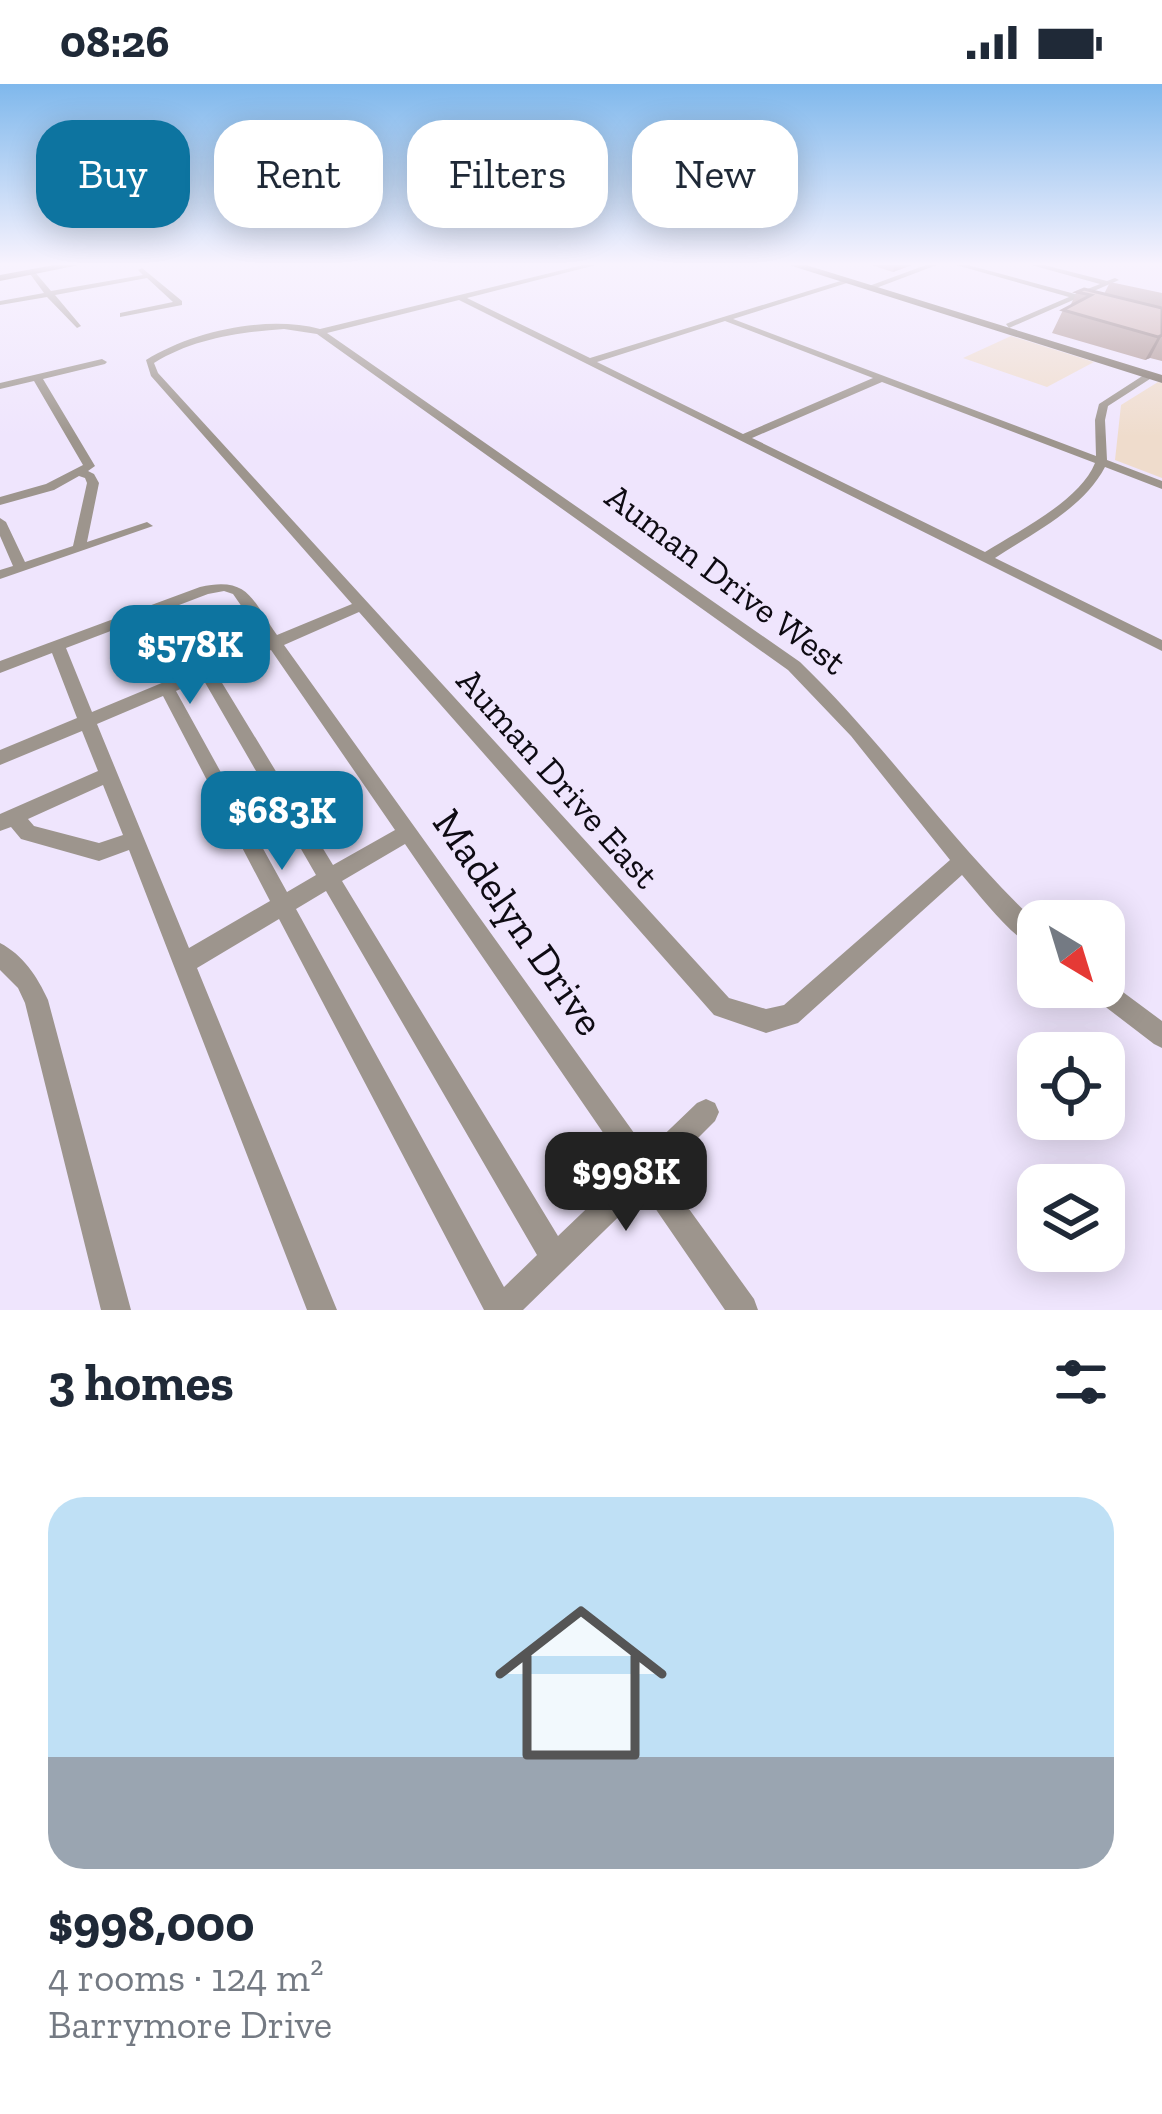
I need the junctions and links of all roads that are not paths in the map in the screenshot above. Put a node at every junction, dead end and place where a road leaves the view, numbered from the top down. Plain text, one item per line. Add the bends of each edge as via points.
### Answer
1 (74, 322) edge
2 (361, 322) edge
3 (510, 322) edge
4 (716, 322) edge
5 (734, 322) edge
6 (987, 322) edge
7 (996, 322) edge
8 (1018, 322) edge
9 (77, 326) dead end
10 (1009, 326) junction
11 (320, 332) junction
12 (102, 362) dead end
13 (591, 362) junction
14 (1156, 371) edge
15 (37, 377) junction
16 (882, 378) junction
17 (0, 386) edge
18 (743, 438) junction
19 (1101, 462) junction
20 (80, 472) junction
21 (1162, 485) edge
22 (0, 500) edge
23 (0, 522) edge
24 (147, 526) dead end
25 (79, 548) junction
26 (985, 558) junction
27 (21, 568) junction
28 (0, 574) edge
29 (361, 606) junction
30 (275, 642) junction
31 (57, 646) junction
32 (1162, 646) edge
33 (0, 668) edge
34 (207, 672) junction
35 (167, 689) junction
36 (87, 722) junction
37 (0, 758) edge
38 (108, 775) junction
39 (8, 820) edge
40 (408, 832) junction
41 (136, 839) junction
42 (961, 863) junction
43 (330, 878) junction
44 (285, 904) junction
45 (1017, 918) edge
46 (0, 954) edge
47 (184, 964) junction
48 (1125, 1008) edge
49 (1162, 1036) edge
50 (706, 1112) dead end
51 (645, 1170) junction
52 (555, 1258) junction
53 (116, 1310) edge
54 (322, 1310) edge
55 (501, 1310) edge
56 (743, 1310) edge

1 - 9 street
2 - 11 street
3 - 13 street
4 - 13 street
5 - 16 street
6 - 14 main road
7 - 10 main road
8 - 10 street
10 - 14 main road
11 - 29 street, Auman Drive East via 266,327 164,352 149,365
11 - 42 street, Auman Drive West via 794,666 851,722
12 - 15 street
13 - 18 street
14 - 19 street via 1104,404
15 - 17 street
15 - 20 street via 90,462
16 - 18 street
16 - 19 street
18 - 26 street
19 - 21 street
19 - 26 street via 1084,490
20 - 22 street
20 - 25 street via 92,483
23 - 27 street
24 - 25 street
25 - 27 street
26 - 32 street
27 - 28 street
29 - 30 street
29 - 42 street, Auman Drive East via 697,982 742,1015 790,1016
30 - 31 street, Madelyn Drive via 238,591 225,586
30 - 34 street
30 - 40 street, Madelyn Drive
31 - 33 street
31 - 36 street
34 - 35 street
34 - 43 street
35 - 36 street
35 - 44 street
36 - 37 street
36 - 38 street
38 - 39 street
38 - 41 street
39 - 41 street via 99,852
40 - 43 street
40 - 51 street, Madelyn Drive
41 - 47 street
42 - 45 street, Auman Drive West
43 - 44 street
43 - 52 street
44 - 47 street
44 - 55 street
46 - 53 street via 26,980 43,1022
47 - 54 street
48 - 49 street
50 - 51 street
51 - 52 street
51 - 56 street, Madelyn Drive
52 - 55 street

